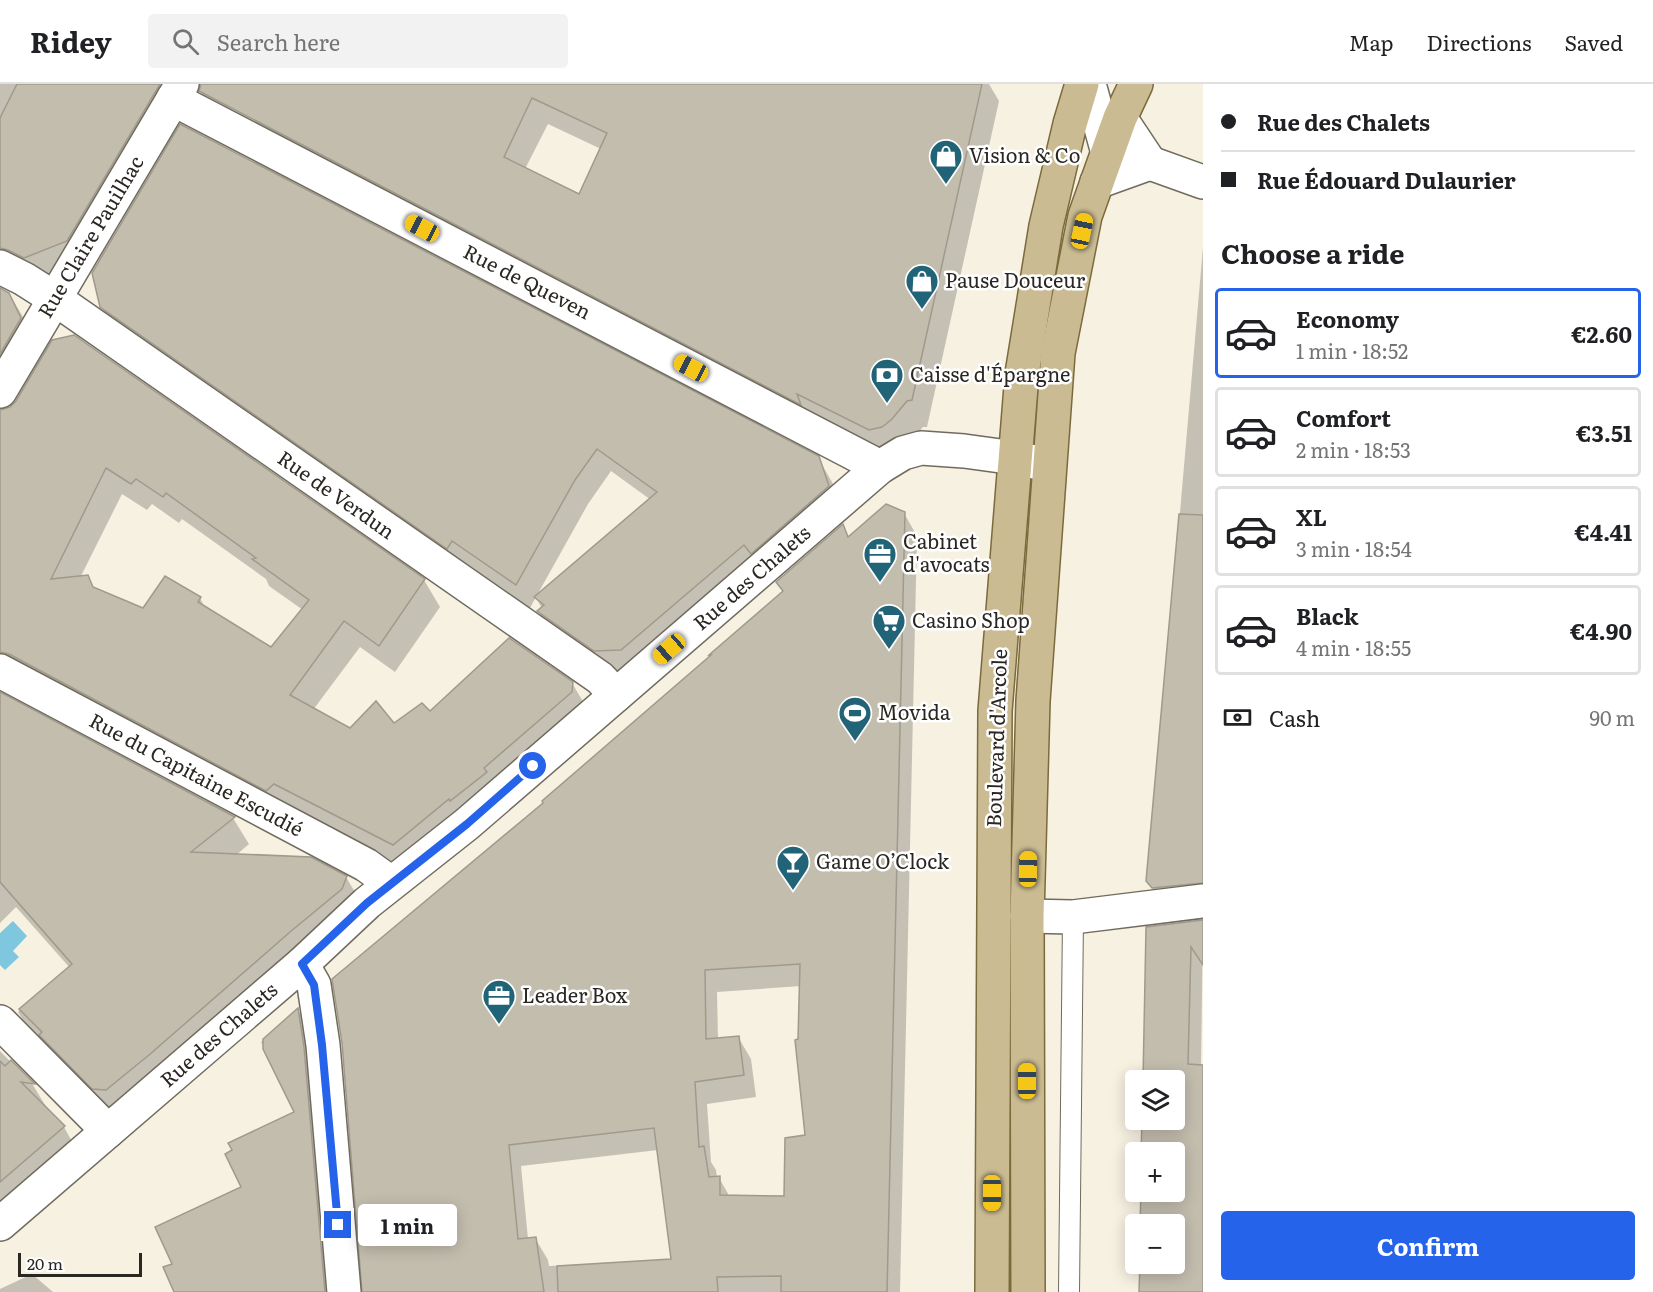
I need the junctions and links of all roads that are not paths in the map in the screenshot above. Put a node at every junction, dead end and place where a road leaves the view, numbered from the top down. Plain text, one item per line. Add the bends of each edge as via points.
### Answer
1 (1082, 84) edge
2 (1089, 84) edge
3 (1095, 84) edge
4 (1136, 84) edge
5 (178, 91) edge
6 (1120, 118) junction
7 (1150, 163) junction
8 (1103, 167) junction
9 (1203, 182) edge
10 (0, 267) edge
11 (54, 298) junction
12 (0, 391) edge
13 (1015, 458) junction
14 (1049, 465) junction
15 (880, 467) junction
16 (0, 671) edge
17 (616, 695) junction
18 (391, 883) junction
19 (1203, 901) edge
20 (1027, 916) junction
21 (1073, 917) junction
22 (302, 964) junction
23 (0, 1022) edge
24 (108, 1131) junction
25 (0, 1224) edge
26 (344, 1292) edge
27 (992, 1292) edge
28 (1028, 1292) edge
29 (1069, 1292) edge

1 - 13 main road, Boulevard d'Arcole via 1046,226 1022,374
2 - 8 street
3 - 6 street
4 - 6 main road, Boulevard d'Arcole
5 - 11 street, Rue Claire Pauilhac
5 - 15 street, Rue de Queven
6 - 7 street
6 - 8 main road, Boulevard d'Arcole
7 - 8 street
7 - 9 street
8 - 14 main road, Boulevard d'Arcole via 1085,216 1058,353
10 - 11 street, Rue de Verdun
11 - 12 street, Rue Claire Pauilhac
11 - 17 street, Rue de Verdun via 600,678
13 - 14 street, Rue des Chalets
13 - 15 street, Rue des Chalets via 921,448 903,453
13 - 27 main road, Boulevard d'Arcole via 994,711
14 - 20 main road, Boulevard d'Arcole via 1033,701
15 - 17 street, Rue des Chalets
16 - 18 street, Rue du Capitaine Escudié via 366,866
17 - 18 street, Rue des Chalets via 467,824
18 - 22 street, Rue des Chalets
19 - 21 street
20 - 21 street
20 - 28 main road, Boulevard d'Arcole
21 - 29 lane
22 - 24 street, Rue des Chalets
22 - 26 street via 314,985 322,1045
23 - 24 street
24 - 25 street, Rue des Chalets

